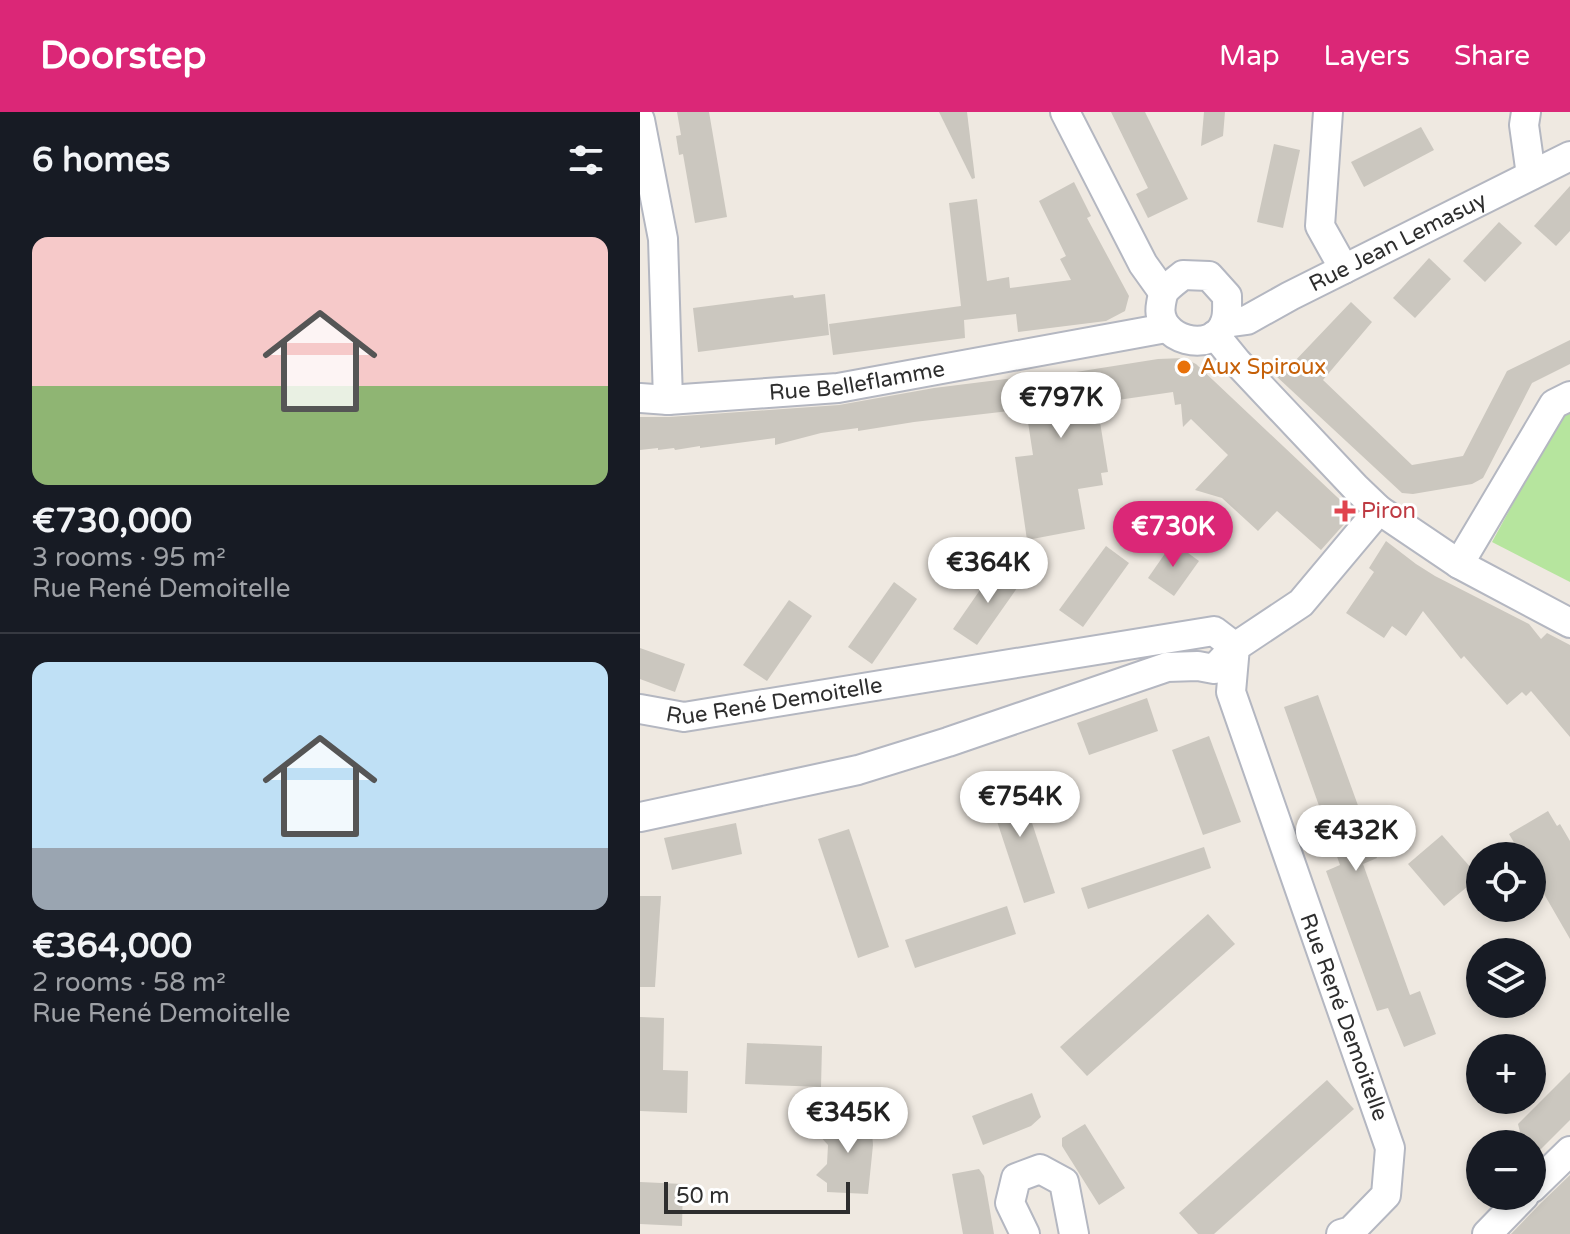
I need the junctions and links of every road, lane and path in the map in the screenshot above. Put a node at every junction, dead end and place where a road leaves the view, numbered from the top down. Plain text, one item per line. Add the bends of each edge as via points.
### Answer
1 (1065, 112) edge
2 (1328, 112) edge
3 (1526, 112) edge
4 (640, 120) edge
5 (1570, 156) edge
6 (1531, 175) junction
7 (1344, 269) junction
8 (1163, 292) junction
9 (1166, 328) junction
10 (1220, 329) junction
11 (1570, 396) edge
12 (654, 399) edge
13 (1379, 510) junction
14 (1459, 564) junction
15 (1570, 623) edge
16 (1235, 647) junction
17 (640, 709) edge
18 (640, 817) edge
19 (1570, 1151) edge
20 (1546, 1174) edge
21 (1510, 1210) edge
22 (1025, 1234) edge
23 (1074, 1234) edge
24 (1341, 1234) edge
25 (1487, 1234) edge

1 - 8 street via 1143,264
2 - 7 street via 1320,226
3 - 6 street
4 - 12 street via 663,239
5 - 6 street, Rue Jean Lemasuy
6 - 7 street, Rue Jean Lemasuy
7 - 10 street, Rue Jean Lemasuy
8 - 9 street via 1160,311
8 - 10 street via 1183,275 1209,276 1227,296
9 - 10 street via 1181,339 1199,342
9 - 12 street, Rue Belleflamme via 838,388
10 - 13 street via 1237,362
11 - 14 street via 1554,404
13 - 14 street
13 - 16 street via 1301,603
14 - 15 street
16 - 17 street, Rue René Demoitelle via 1214,631 684,717
16 - 18 street via 1214,669 1167,667 858,770
16 - 24 street, Rue René Demoitelle via 1231,692 1390,1148 1386,1195 1351,1231
19 - 20 street
21 - 25 street
22 - 23 street via 1010,1203 1016,1178 1040,1169 1064,1182

